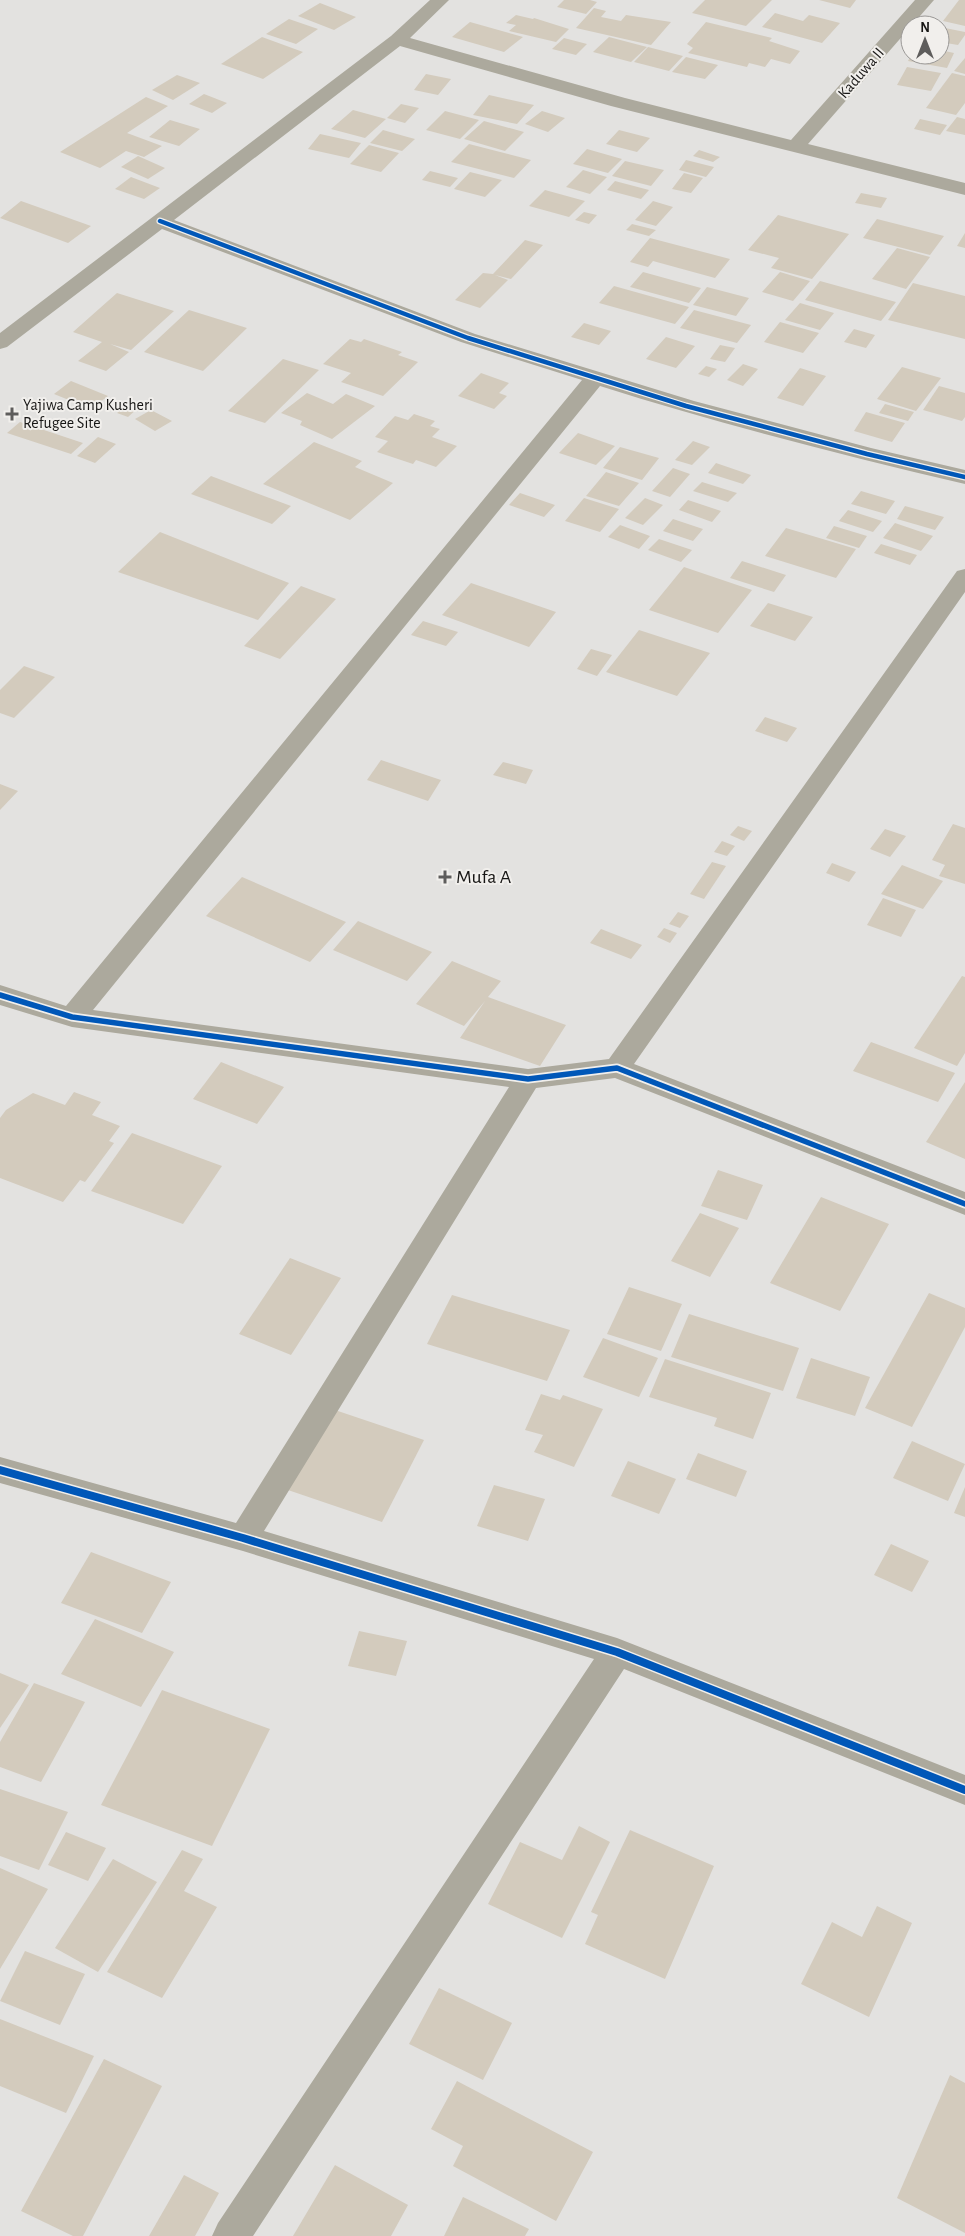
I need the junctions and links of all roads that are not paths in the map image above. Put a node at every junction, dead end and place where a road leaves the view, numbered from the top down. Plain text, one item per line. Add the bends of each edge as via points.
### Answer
1 (440, 0) edge
2 (925, 0) edge
3 (397, 40) junction
4 (796, 146) junction
5 (965, 189) edge
6 (160, 221) junction
7 (0, 343) edge
8 (595, 378) junction
9 (965, 477) edge
10 (965, 576) edge
11 (0, 995) edge
12 (72, 1018) junction
13 (617, 1068) junction
14 (528, 1079) junction
15 (965, 1204) edge
16 (0, 1470) edge
17 (243, 1538) junction
18 (616, 1652) junction
19 (965, 1790) edge
20 (231, 2236) edge

1 - 3 street
2 - 4 street, Kaduwa II
3 - 4 street via 618,102
3 - 6 street
4 - 5 street
6 - 7 street
6 - 8 street via 468,338
8 - 9 street via 686,406
8 - 12 street
10 - 13 street
11 - 12 street
12 - 14 street
13 - 14 street
13 - 15 street
14 - 17 street
16 - 17 street
17 - 18 street
18 - 19 street
18 - 20 street

